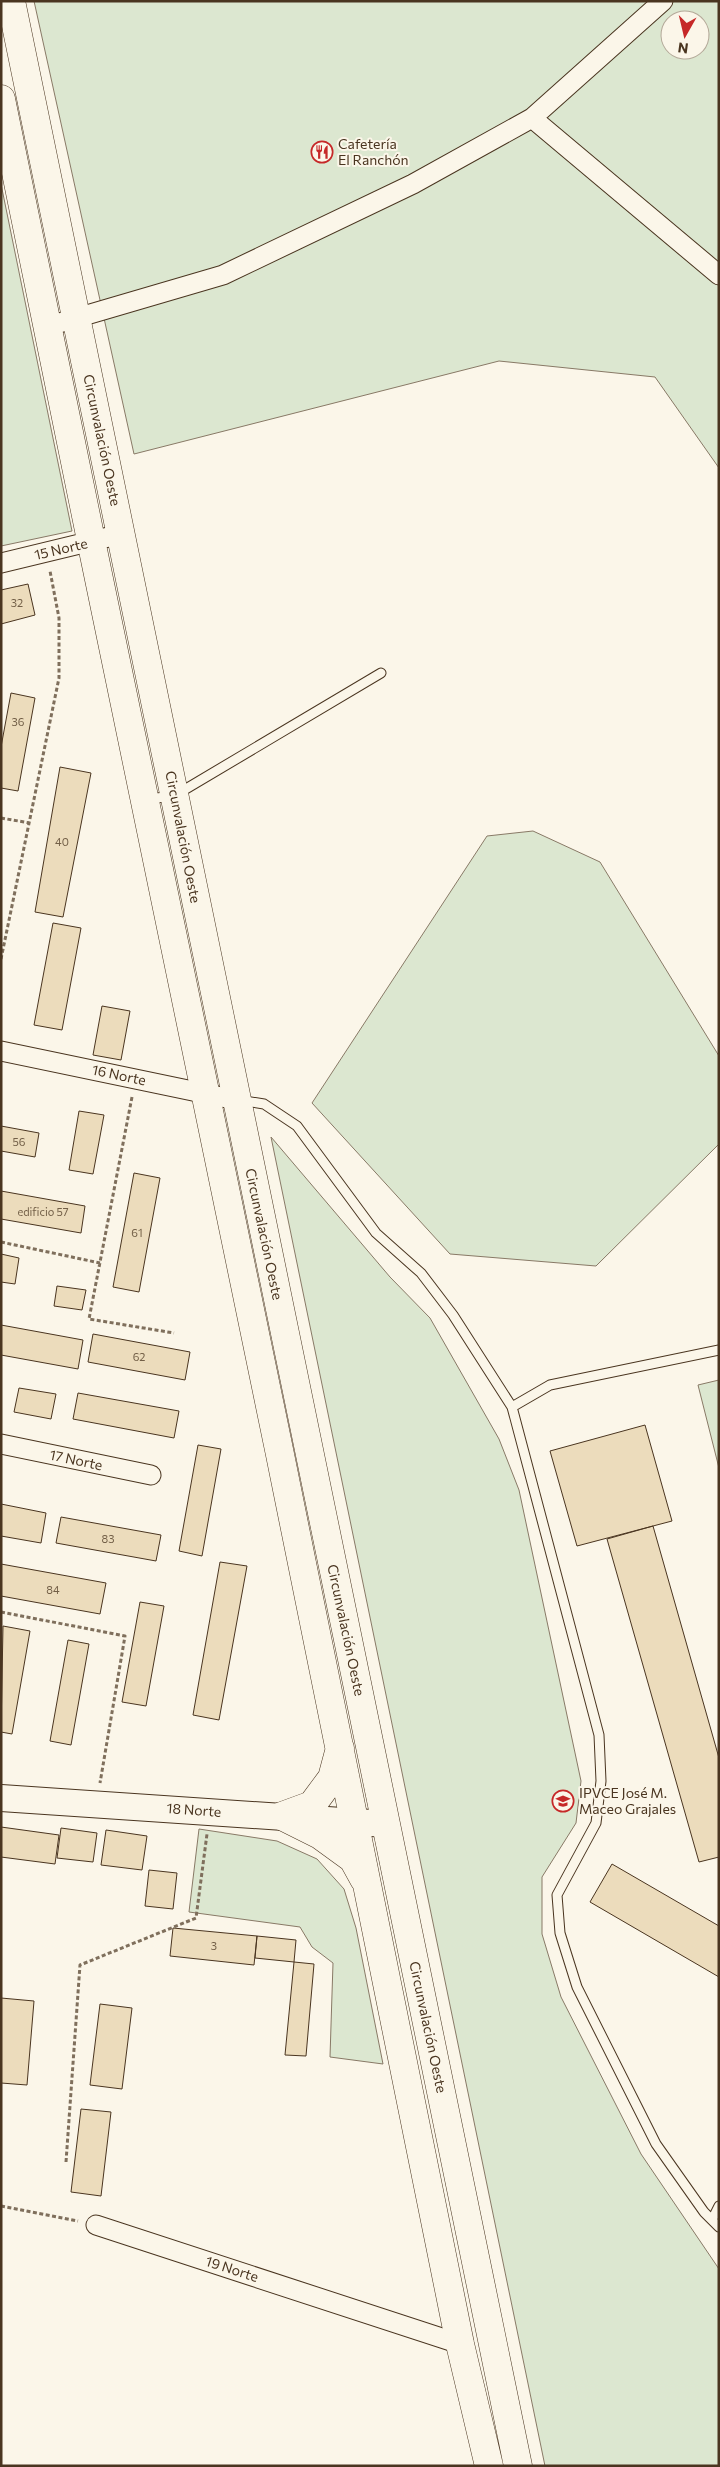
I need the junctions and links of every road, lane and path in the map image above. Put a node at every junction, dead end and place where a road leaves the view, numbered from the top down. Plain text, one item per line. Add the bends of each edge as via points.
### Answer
1 (11, 1) edge
2 (663, 1) edge
3 (1, 99) edge
4 (532, 118) junction
5 (719, 275) edge
6 (76, 317) junction
7 (49, 326) junction
8 (121, 534) junction
9 (91, 542) junction
10 (47, 553) junction
11 (1, 563) edge
12 (381, 673) dead end
13 (174, 796) junction
14 (146, 799) junction
15 (1, 818) edge
16 (30, 824) junction
17 (1, 959) edge
18 (1, 1051) edge
19 (136, 1079) junction
20 (207, 1094) junction
21 (236, 1100) junction
22 (1, 1242) edge
23 (100, 1263) junction
24 (174, 1333) dead end
25 (719, 1350) edge
26 (512, 1407) junction
27 (1, 1444) edge
28 (151, 1475) dead end
29 (1, 1612) edge
30 (340, 1746) junction
31 (1, 1798) edge
32 (97, 1803) junction
33 (282, 1816) junction
34 (356, 1822) junction
35 (386, 1824) junction
36 (208, 1830) dead end
37 (369, 1887) junction
38 (66, 2162) dead end
39 (1, 2206) edge
40 (719, 2206) edge
41 (712, 2220) junction
42 (96, 2225) joint
43 (719, 2228) edge
44 (460, 2344) junction
45 (490, 2466) edge
46 (518, 2466) edge

1 - 6 main road, Circunvalación Oeste
2 - 4 street
3 - 7 main road, Circunvalación Oeste
4 - 5 street
4 - 6 street via 413,184 223,274
6 - 7 street
6 - 8 main road, Circunvalación Oeste
7 - 9 main road, Circunvalación Oeste
8 - 9 street, 15 Norte
8 - 13 main road, Circunvalación Oeste
9 - 10 street, 15 Norte
9 - 14 main road, Circunvalación Oeste
10 - 11 street, 15 Norte
10 - 16 path via 59,618 59,678
12 - 13 lane
13 - 14 lane
13 - 21 main road, Circunvalación Oeste
14 - 20 main road, Circunvalación Oeste
15 - 16 path
16 - 17 path
18 - 19 street, 16 Norte
19 - 20 street, 16 Norte
19 - 23 path
20 - 21 street, 16 Norte
20 - 30 main road, Circunvalación Oeste
21 - 26 lane via 264,1104 298,1126 376,1233 421,1273 453,1315
21 - 35 main road, Circunvalación Oeste
22 - 23 path
23 - 24 path via 89,1319
25 - 26 lane via 550,1385
26 - 41 lane via 599,1735 600,1781 596,1823 557,1895 560,1933 577,1987 656,2144
27 - 28 street, 17 Norte
29 - 32 path via 125,1636
30 - 33 main road via 332,1778 312,1805
30 - 34 main road, Circunvalación Oeste
31 - 32 main road, 18 Norte
32 - 33 main road, 18 Norte
33 - 34 main road, 18 Norte
33 - 37 main road via 320,1835 353,1859
34 - 35 main road, 18 Norte
34 - 37 main road, Circunvalación Oeste
35 - 46 main road, Circunvalación Oeste
36 - 38 path via 196,1918 80,1965
37 - 44 main road, Circunvalación Oeste
39 - 42 path
40 - 41 lane
41 - 43 lane
42 - 44 street, 19 Norte
44 - 45 main road, Circunvalación Oeste

